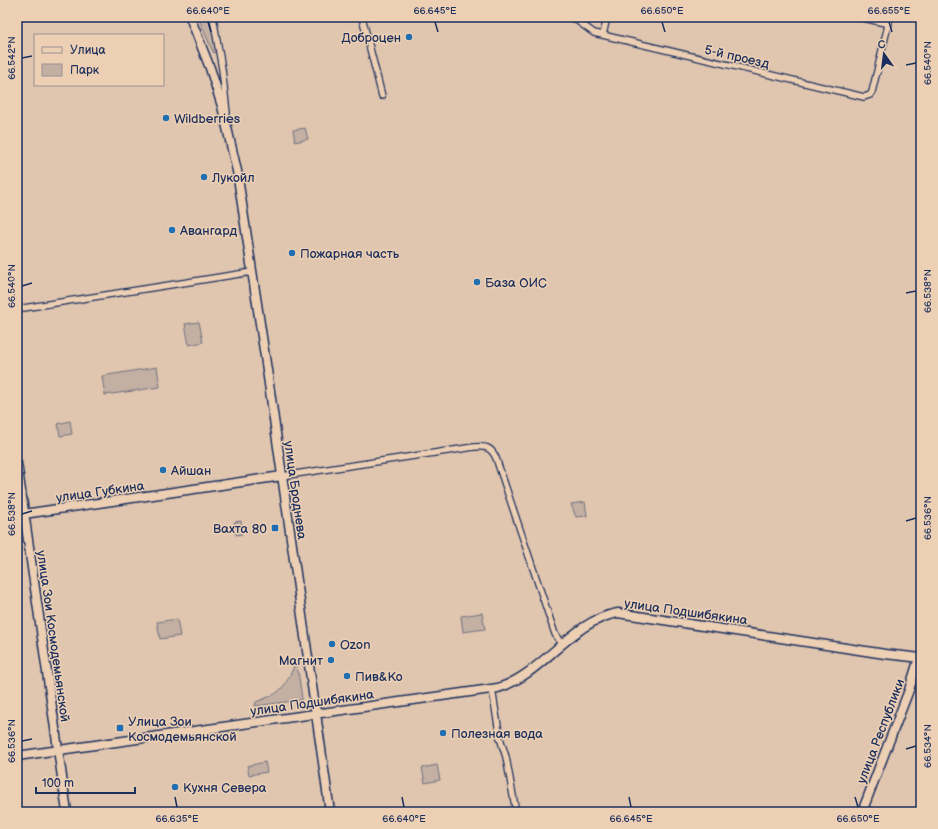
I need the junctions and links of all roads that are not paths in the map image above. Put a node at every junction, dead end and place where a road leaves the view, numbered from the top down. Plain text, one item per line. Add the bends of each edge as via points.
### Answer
1 (190, 17) edge
2 (213, 17) edge
3 (362, 17) edge
4 (572, 17) edge
5 (607, 17) edge
6 (858, 17) edge
7 (890, 17) edge
8 (889, 24) junction
9 (603, 36) junction
10 (382, 96) dead end
11 (229, 135) junction
12 (252, 272) junction
13 (17, 309) edge
14 (17, 463) edge
15 (282, 476) junction
16 (21, 515) edge
17 (562, 645) junction
18 (920, 658) edge
19 (492, 689) junction
20 (316, 714) junction
21 (58, 750) junction
22 (17, 756) edge
23 (66, 812) edge
24 (330, 812) edge
25 (516, 812) edge
26 (862, 812) edge

1 - 11 main road, улица Броднева via 210,68
2 - 11 street via 222,68
3 - 10 street
4 - 9 street, 5-й проезд via 589,31
5 - 9 street
6 - 8 street
7 - 8 street
8 - 9 street, 5-й проезд via 872,92 867,97
11 - 12 main road, улица Броднева
12 - 13 street
12 - 15 main road, улица Броднева
14 - 16 main road, улица Зои Космодемьянской
15 - 16 main road, улица Губкина
15 - 17 street via 474,447 491,449 555,634
15 - 20 main road, улица Броднева
16 - 21 main road, улица Зои Космодемьянской
17 - 18 main road, улица Подшибякина via 593,621 609,615 624,614
17 - 19 main road, улица Подшибякина via 520,678
18 - 26 main road, улица Республики
19 - 20 main road, улица Подшибякина
19 - 25 street
20 - 21 main road, улица Подшибякина
20 - 24 main road, улица Броднева
21 - 22 main road, улица Подшибякина
21 - 23 main road, улица Зои Космодемьянской

